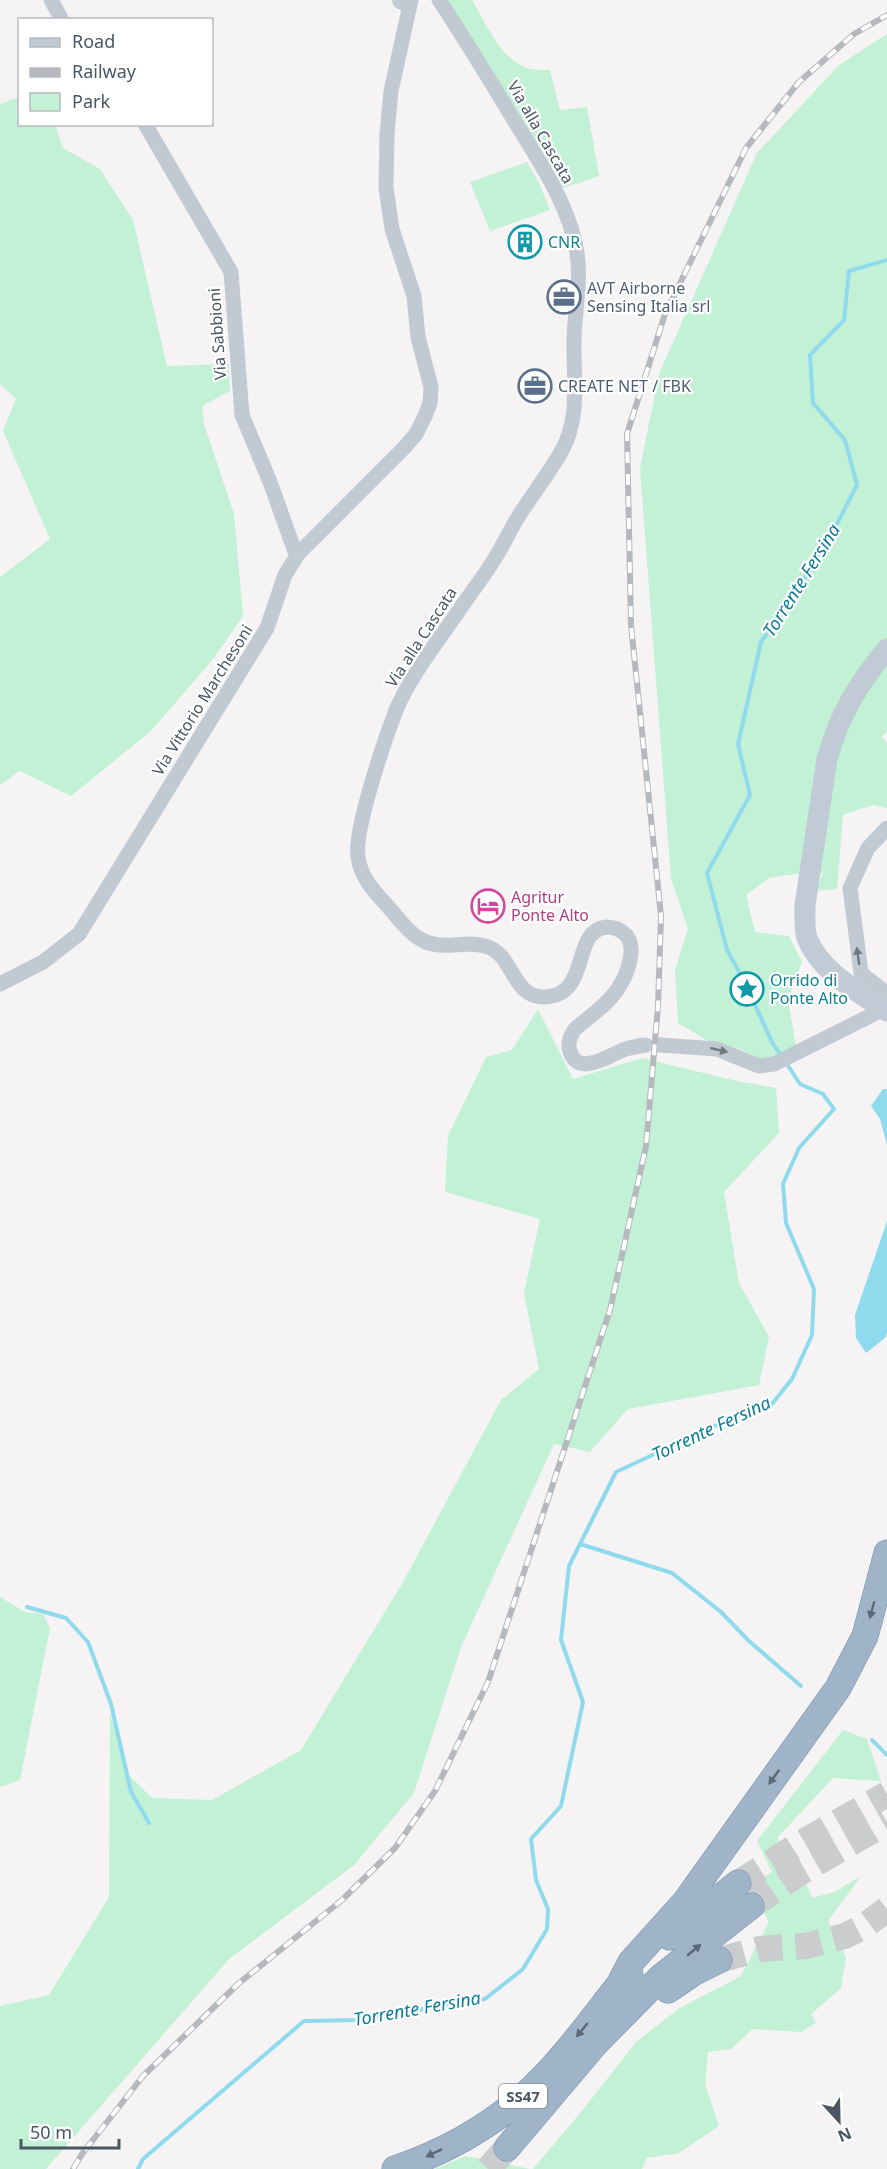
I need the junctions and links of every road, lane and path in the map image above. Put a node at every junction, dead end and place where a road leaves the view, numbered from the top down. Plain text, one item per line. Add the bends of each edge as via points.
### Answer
1 (51, 0) edge
2 (402, 0) edge
3 (409, 0) edge
4 (439, 0) edge
5 (61, 18) edge
6 (146, 126) edge
7 (298, 554) junction
8 (887, 649) edge
9 (887, 828) edge
10 (0, 984) edge
11 (886, 1005) edge
12 (887, 1553) edge
13 (738, 1883) tunnel mouth
14 (751, 1906) tunnel mouth
15 (719, 1960) tunnel mouth
16 (619, 1984) junction
17 (636, 2004) junction
18 (507, 2148) tunnel mouth
19 (395, 2169) edge

1 - 5 street
2 - 3 street
3 - 7 street, Via Vittorio Marchesoni via 391,91 386,188 392,229 414,296 418,337 431,387 430,403 416,434 404,448
4 -> 11 street, Via alla Cascata via 543,168 577,250 574,416 570,436 560,454 397,708 358,843 358,857 366,879 417,937 433,945 490,947 504,958 521,987 535,996 548,997 564,991 574,980 584,947 593,933 600,928 618,929 631,949 623,980 570,1035 568,1048 575,1060 585,1064 624,1050 675,1045 717,1049 765,1067
6 - 7 street, Via Sabbioni via 231,272 242,415
7 - 10 street, Via Vittorio Marchesoni via 285,575 267,628 79,934 43,962
8 - 11 main road via 864,676 833,737 805,905 807,936 825,966
11 -> 9 street via 861,973 850,888 868,848
12 -> 16 highway via 865,1636 838,1688 685,1902 631,1962
13 - 16 highway, SS47
17 -> 14 highway, SS47 via 662,1976
15 - 17 highway via 653,2002
16 -> 19 highway, SS47 via 528,2092 505,2112 450,2146
17 - 18 highway, SS47 via 595,2044

